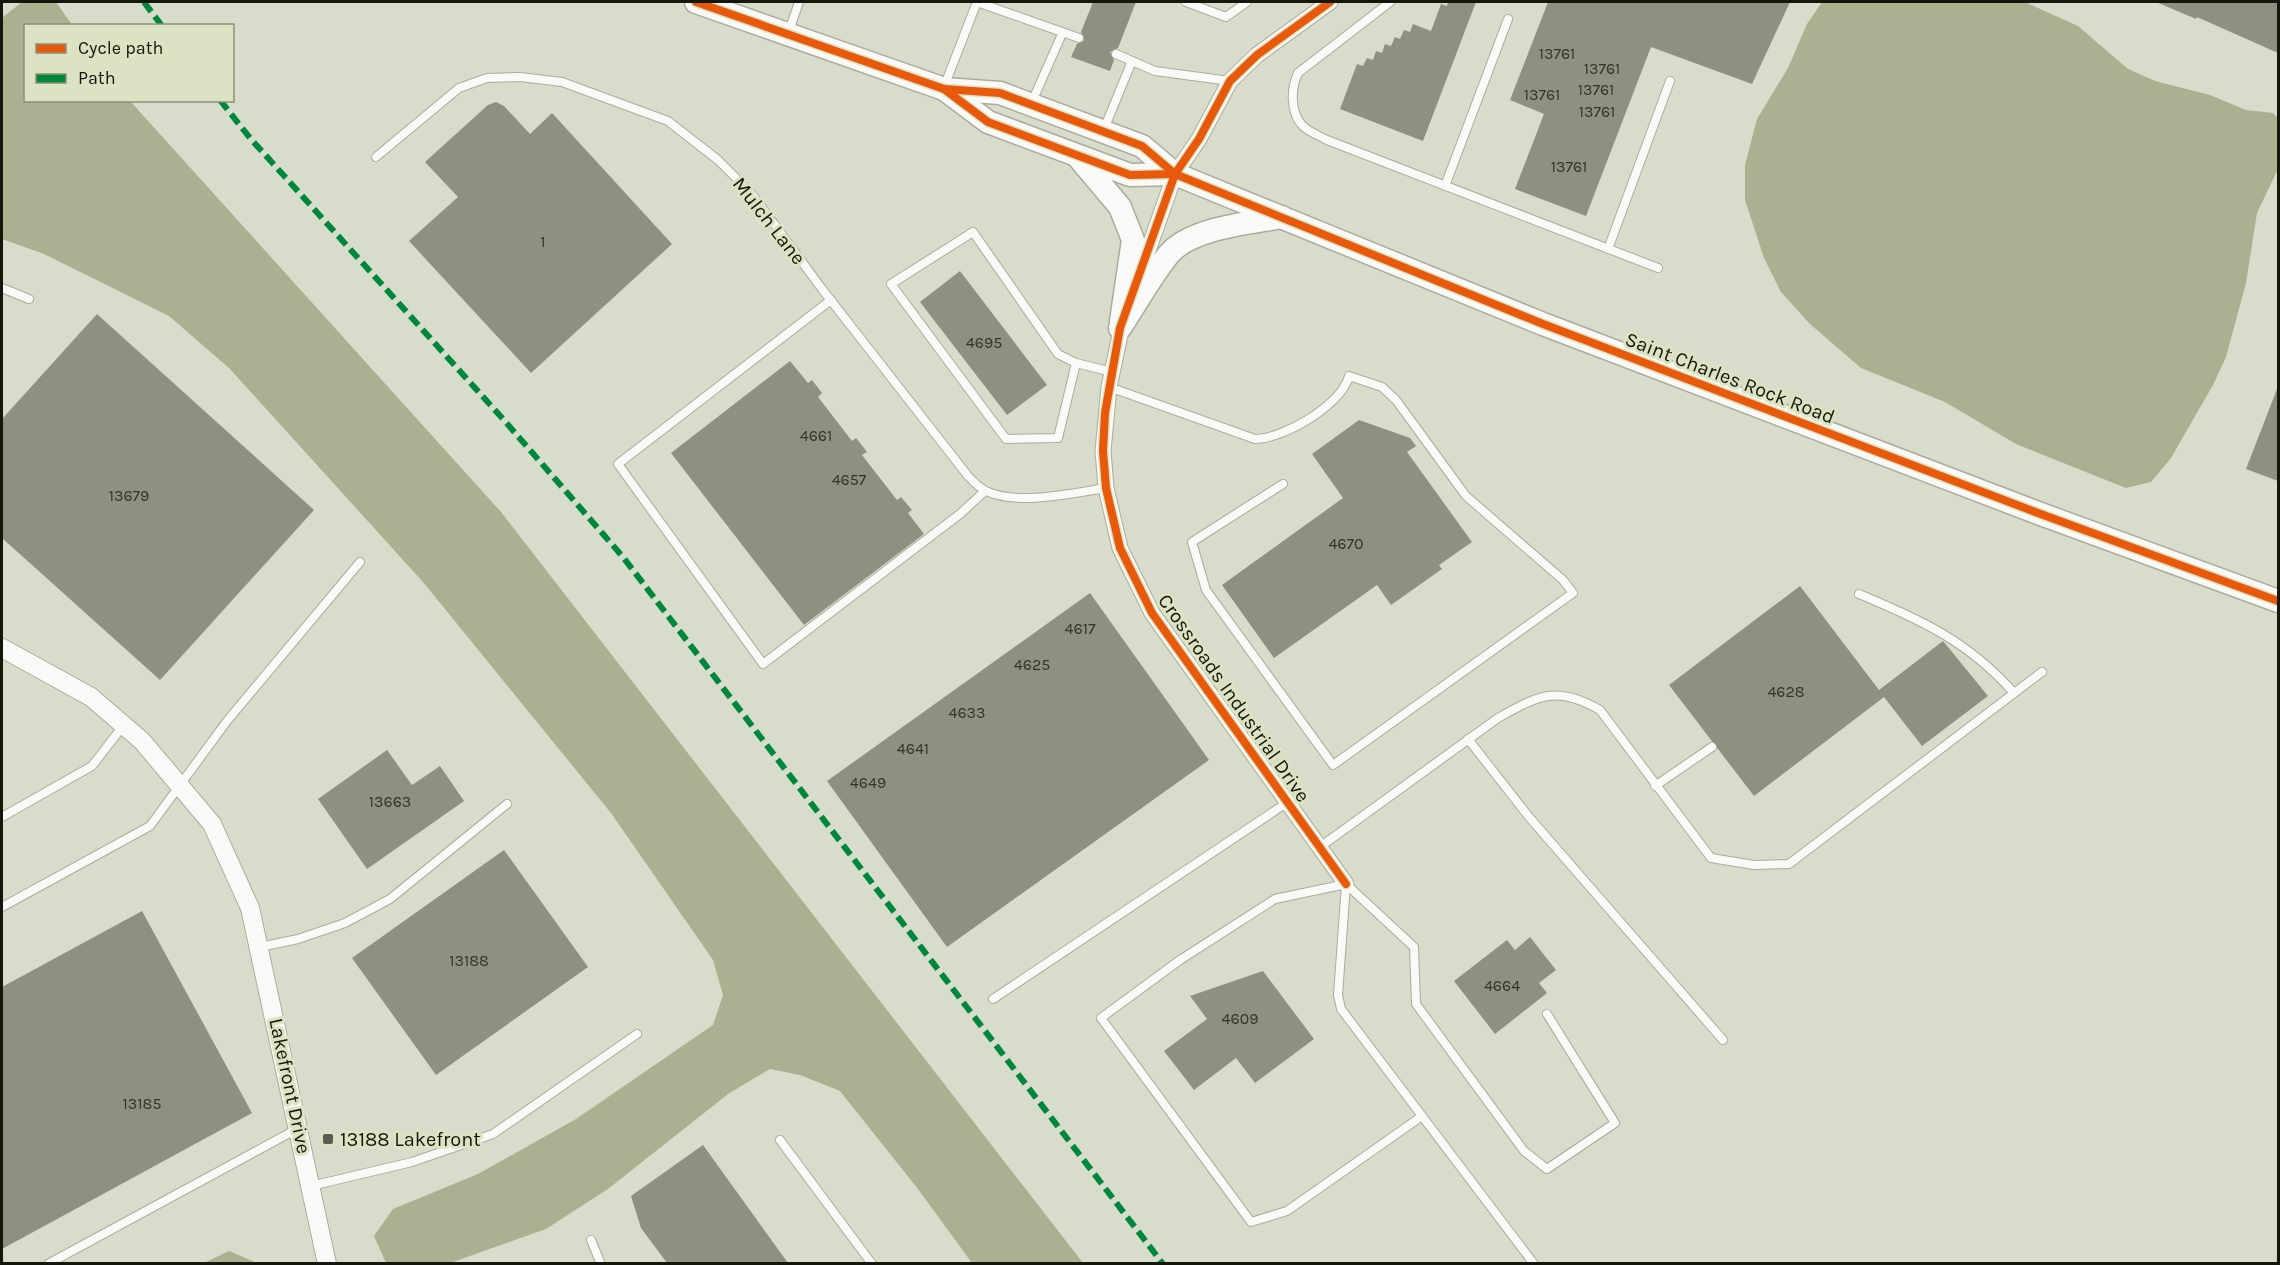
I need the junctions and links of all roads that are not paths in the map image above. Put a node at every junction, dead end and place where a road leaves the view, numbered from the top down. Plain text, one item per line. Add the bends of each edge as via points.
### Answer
1 (696, 2) edge
2 (799, 2) edge
3 (1186, 2) edge
4 (1247, 2) edge
5 (1330, 2) edge
6 (1390, 2) edge
7 (1509, 19) dead end
8 (788, 34) junction
9 (1062, 34) junction
10 (1079, 38) dead end
11 (1116, 54) dead end
12 (1132, 61) junction
13 (1230, 81) junction
14 (1670, 81) dead end
15 (944, 89) junction
16 (1031, 104) junction
17 (1103, 132) junction
18 (1075, 154) junction
19 (376, 157) dead end
20 (1175, 174) junction
21 (1445, 186) junction
22 (1282, 217) junction
23 (1608, 249) junction
24 (1658, 268) dead end
25 (2, 288) edge
26 (29, 299) dead end
27 (831, 300) junction
28 (1120, 328) junction
29 (1076, 363) junction
30 (1112, 372) junction
31 (1109, 387) junction
32 (1283, 484) dead end
33 (1106, 488) junction
34 (985, 491) junction
35 (360, 562) dead end
36 (1859, 594) dead end
37 (2278, 601) edge
38 (2, 648) edge
39 (2042, 672) dead end
40 (2014, 693) junction
41 (123, 724) junction
42 (1468, 739) junction
43 (1712, 747) dead end
44 (178, 784) junction
45 (1655, 786) junction
46 (1288, 802) junction
47 (507, 804) dead end
48 (2, 817) edge
49 (1320, 847) junction
50 (1346, 884) junction
51 (2, 907) edge
52 (260, 946) junction
53 (993, 999) dead end
54 (1547, 1014) dead end
55 (637, 1034) dead end
56 (1723, 1040) dead end
57 (1422, 1116) junction
58 (299, 1129) junction
59 (780, 1140) dead end
60 (311, 1186) junction
61 (591, 1240) dead end
62 (48, 1263) edge
63 (327, 1263) edge
64 (600, 1263) edge
65 (872, 1263) edge
66 (1534, 1263) edge

1 - 8 main road, Saint Charles Rock Road
2 - 8 lane
3 - 4 lane via 1226,17
5 - 13 street, Crossroads Industrial Drive via 1257,55
6 - 21 lane via 1298,73 1292,86 1293,104 1302,125 1327,140
7 - 21 lane
8 - 15 main road, Saint Charles Rock Road
9 - 10 lane
9 - 15 lane via 977,2
9 - 16 lane
11 - 12 lane
12 - 13 lane via 1155,71
12 - 17 lane
13 - 20 street, Crossroads Industrial Drive
14 - 23 lane
15 - 16 main road, Saint Charles Rock Road via 1000,93
15 - 18 main road, Saint Charles Rock Road via 988,122
16 - 17 main road, Saint Charles Rock Road
17 - 20 main road, Saint Charles Rock Road via 1142,146
18 - 20 main road, Saint Charles Rock Road via 1130,175
18 - 28 main road via 1120,207 1133,240
19 - 27 lane, Mulch Lane via 459,88 487,78 562,82 668,121 718,160 752,194
20 - 22 main road, Saint Charles Rock Road
20 - 28 street, Crossroads Industrial Drive
21 - 23 lane
22 - 28 main road via 1212,231 1183,243 1170,253
22 - 37 main road, Saint Charles Rock Road via 1554,328
23 - 24 lane
25 - 26 lane
27 - 34 lane, Mulch Lane via 968,476
27 - 34 lane via 618,464 763,664
28 - 30 street, Crossroads Industrial Drive
29 - 29 lane via 1058,354 973,232 891,284 1006,439 1058,438
29 - 30 lane
30 - 31 street, Crossroads Industrial Drive
31 - 32 lane via 1255,439 1283,434 1331,403 1346,388 1349,376 1382,387 1396,400 1466,496 1573,593 1334,765 1206,590 1192,542
31 - 33 street, Crossroads Industrial Drive via 1103,451
33 - 34 lane via 1041,497
33 - 46 street, Crossroads Industrial Drive via 1120,548 1152,613
35 - 44 lane
36 - 40 lane via 1946,634 1994,671
38 - 41 street, Lakefront Drive via 91,697
39 - 40 lane
40 - 45 lane via 1789,864 1754,865 1711,858
41 - 44 street, Lakefront Drive
41 - 48 lane via 92,766
42 - 45 lane via 1526,702 1557,694 1578,697 1600,710
42 - 49 lane
42 - 56 lane via 1529,817
43 - 45 lane
44 - 51 lane via 150,826
44 - 52 street, Lakefront Drive via 212,824 250,908
46 - 49 street, Crossroads Industrial Drive
46 - 53 lane
47 - 52 lane via 390,899 345,923 298,939
49 - 50 street, Crossroads Industrial Drive
50 - 54 lane via 1414,947 1416,1004 1524,1151 1547,1169 1615,1123
50 - 57 lane via 1338,995 1341,1009
50 - 57 lane via 1275,899 1180,960 1101,1018 1251,1222 1287,1211
52 - 58 street, Lakefront Drive
55 - 60 lane via 493,1134 412,1162
57 - 66 lane
58 - 60 street, Lakefront Drive
58 - 62 lane
59 - 65 lane
60 - 63 street, Lakefront Drive
61 - 64 lane

